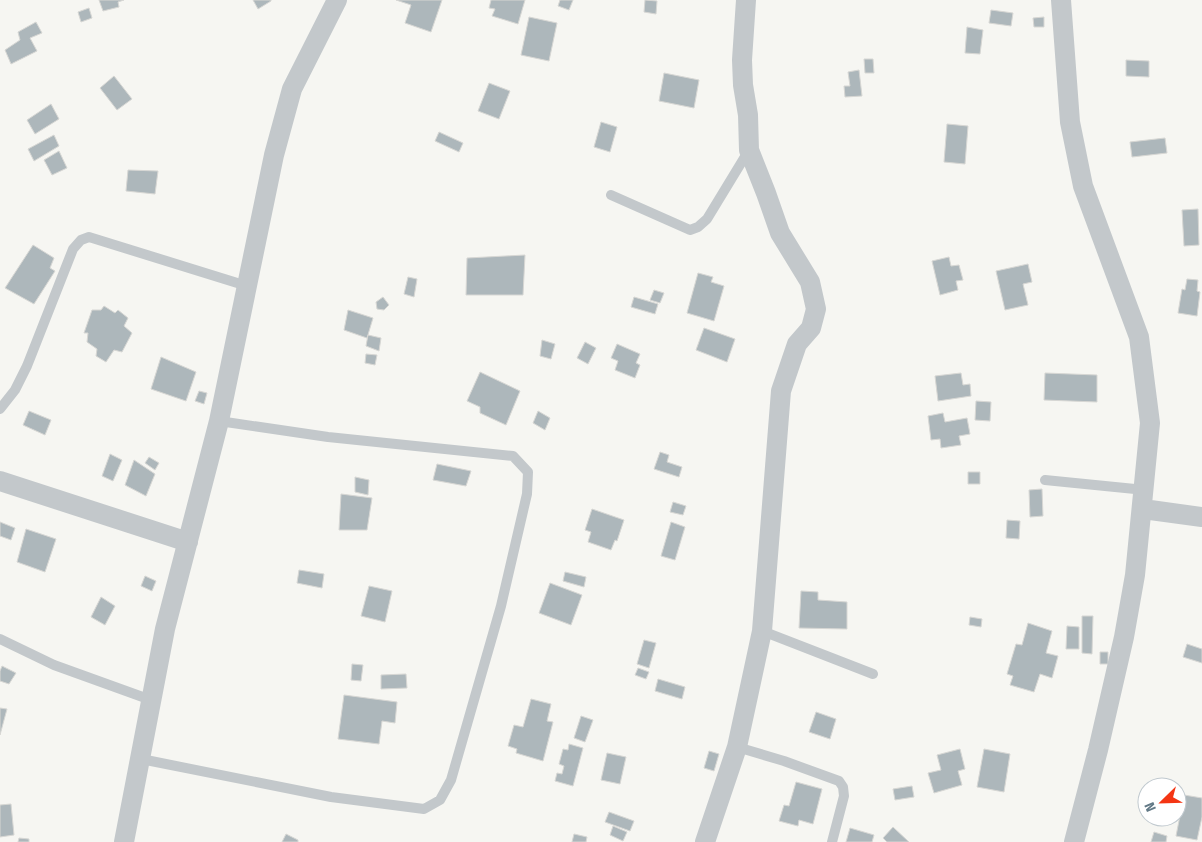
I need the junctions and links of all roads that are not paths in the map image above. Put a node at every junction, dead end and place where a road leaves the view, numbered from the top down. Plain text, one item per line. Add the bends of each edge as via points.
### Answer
1 (337, 0) edge
2 (746, 0) edge
3 (1062, 0) edge
4 (749, 150) junction
5 (611, 195) dead end
6 (247, 286) junction
7 (0, 409) edge
8 (219, 421) junction
9 (1045, 480) dead end
10 (0, 481) edge
11 (1144, 499) junction
12 (1202, 517) edge
13 (188, 542) junction
14 (762, 631) junction
15 (0, 639) edge
16 (873, 674) dead end
17 (151, 700) junction
18 (737, 747) junction
19 (141, 759) junction
20 (124, 842) edge
21 (705, 842) edge
22 (832, 842) edge
23 (1074, 842) edge

1 - 6 street via 292,89 274,155
2 - 4 street via 742,68
3 - 11 street via 1070,122 1083,186 1139,337 1150,423
4 - 5 lane via 707,220 690,230
4 - 14 street via 780,234 810,282 816,309 811,328 797,344 781,391
6 - 7 lane via 89,237 82,240 73,248 27,366 15,390
6 - 8 street
8 - 13 street
8 - 19 lane via 347,439 513,456 528,472 527,494 493,633 451,780 440,800 424,809 331,797
9 - 11 lane
10 - 13 street
11 - 12 street
11 - 23 street via 1124,637
13 - 17 street via 165,629
14 - 16 lane
14 - 18 street
15 - 17 lane via 54,665
17 - 19 street
18 - 21 street
18 - 22 lane via 838,781 844,796
19 - 20 street

